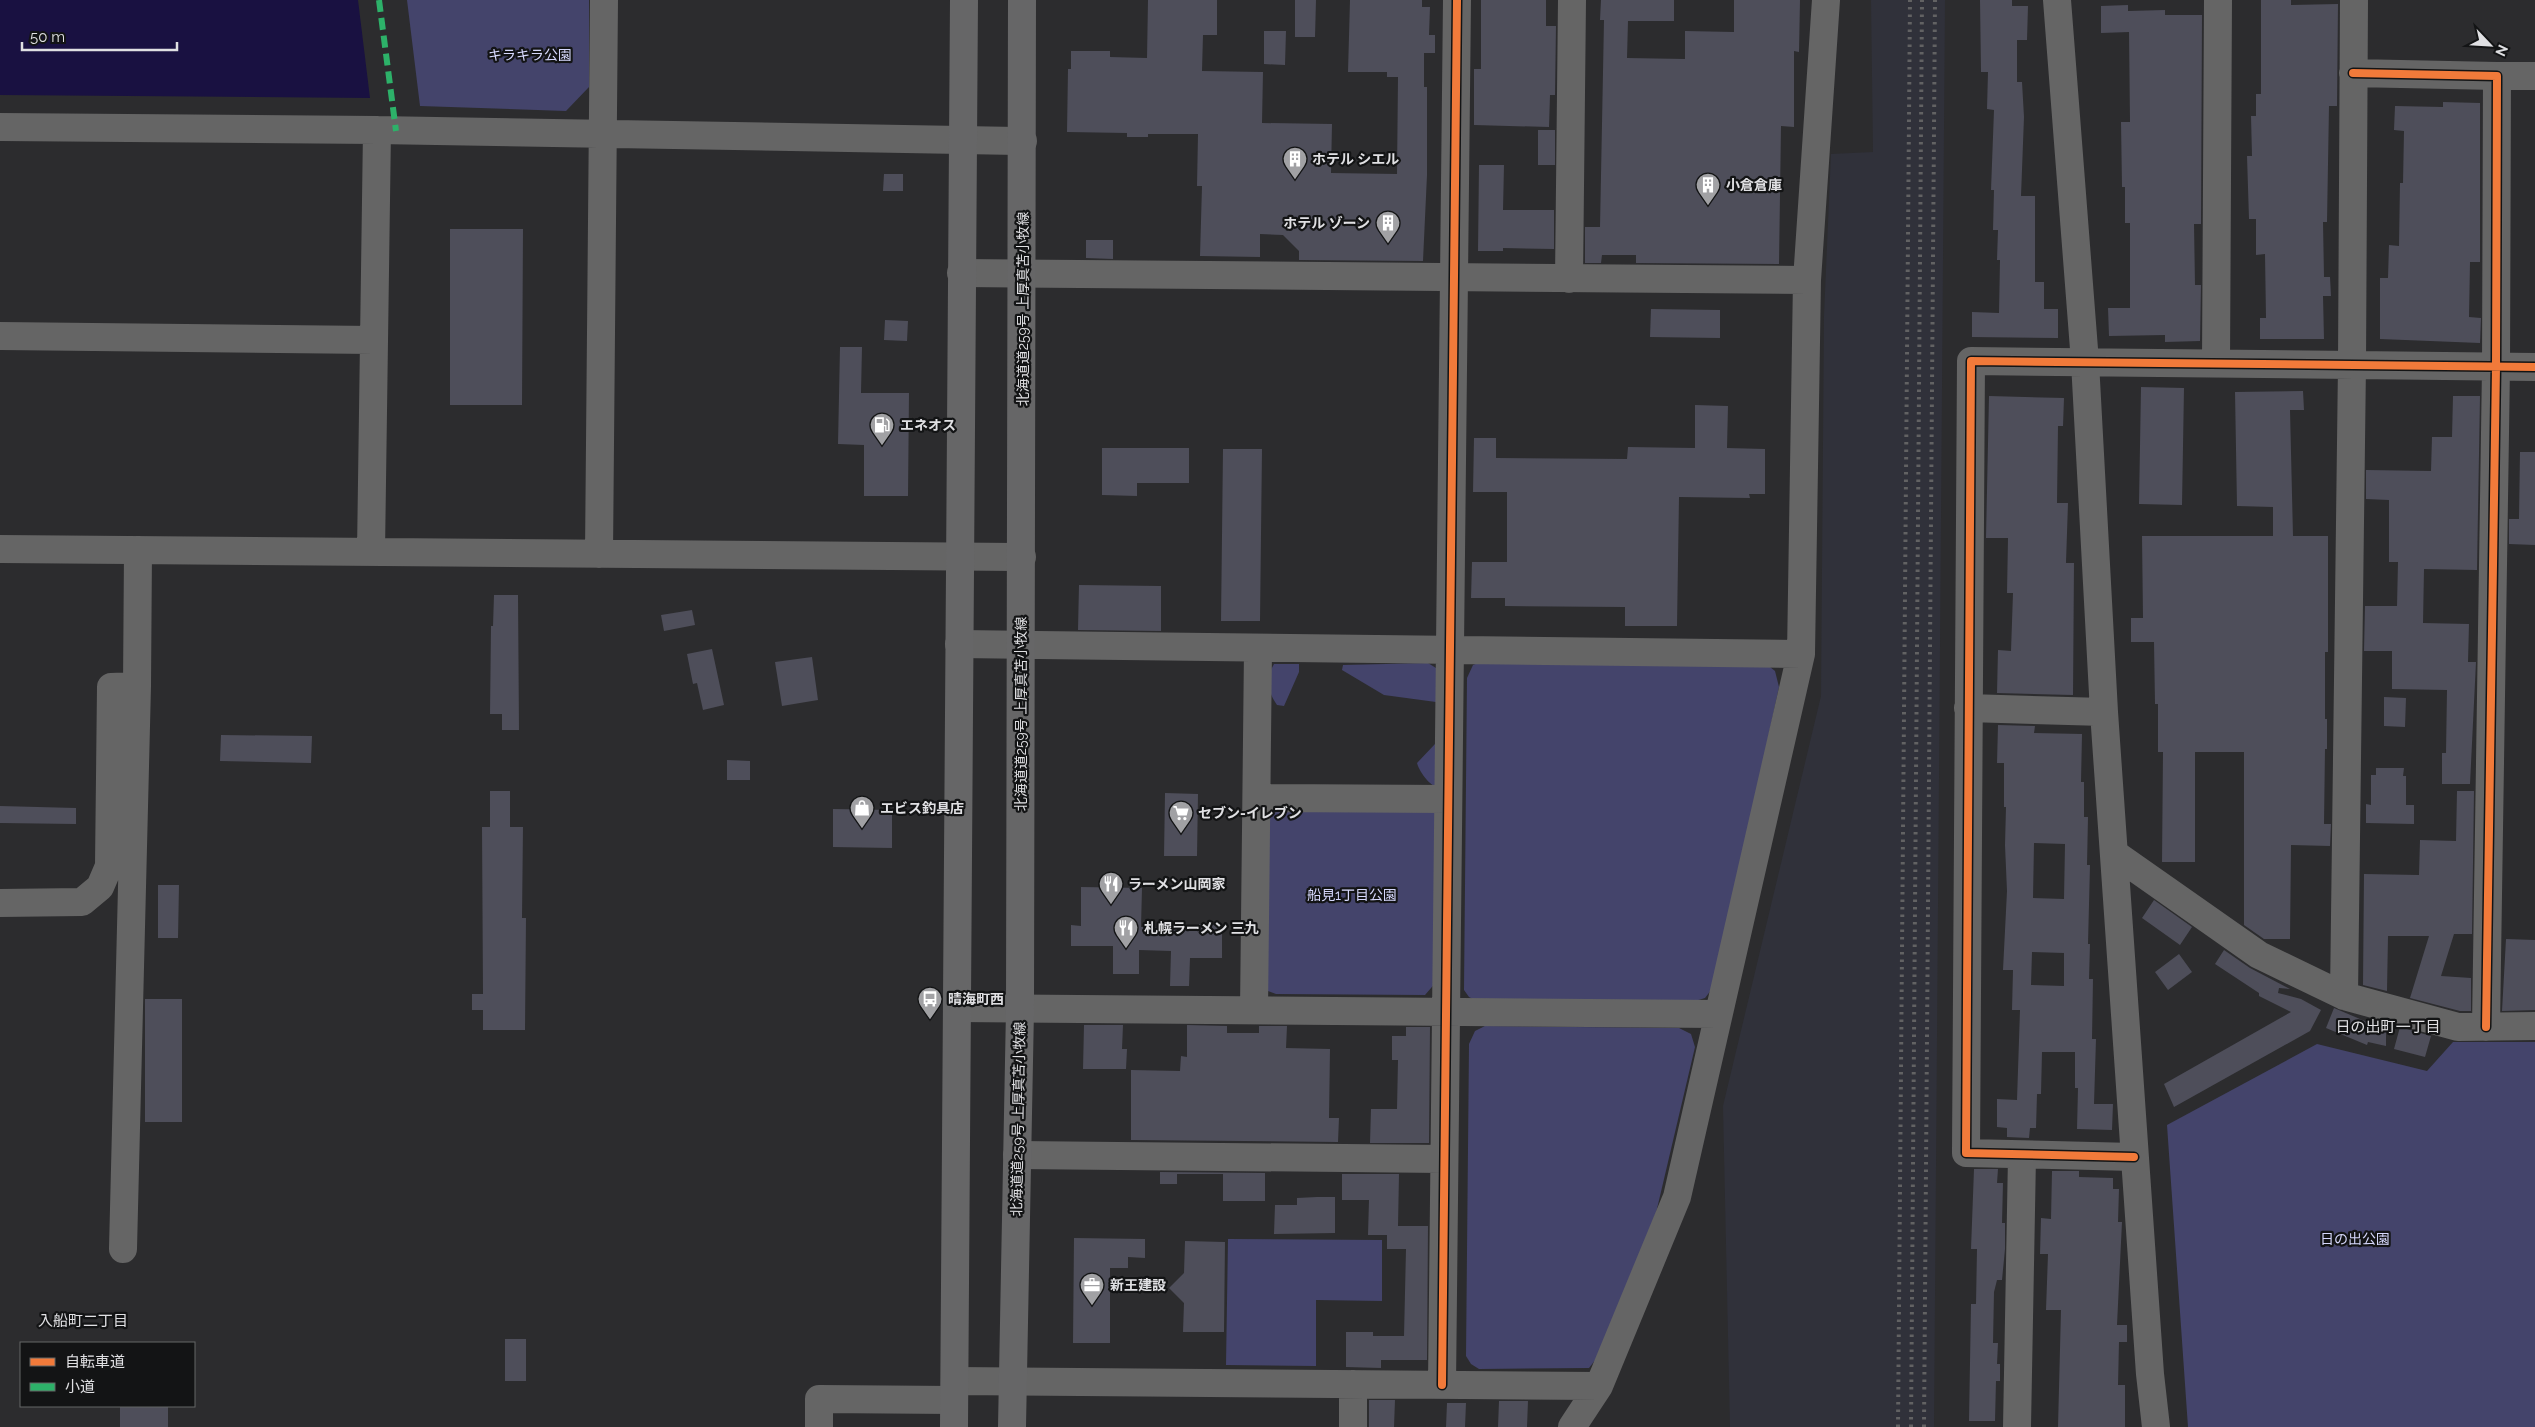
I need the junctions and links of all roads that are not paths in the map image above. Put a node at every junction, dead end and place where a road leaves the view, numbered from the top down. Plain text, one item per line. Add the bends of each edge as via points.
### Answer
1 (604, 0) edge
2 (964, 0) edge
3 (1022, 0) edge
4 (1457, 0) edge
5 (1572, 0) edge
6 (1826, 0) edge
7 (2057, 0) edge
8 (2218, 0) edge
9 (2354, 0) edge
10 (2353, 73) junction
11 (2497, 76) junction
12 (2535, 76) edge
13 (0, 127) edge
14 (377, 130) junction
15 (604, 134) junction
16 (962, 140) junction
17 (1024, 142) junction
18 (961, 273) junction
19 (1023, 274) junction
20 (1454, 278) junction
21 (1568, 278) junction
22 (1807, 280) junction
23 (0, 336) edge
24 (374, 340) junction
25 (2085, 362) junction
26 (2216, 363) junction
27 (2352, 364) junction
28 (2496, 367) junction
29 (2535, 367) edge
30 (0, 549) edge
31 (138, 550) junction
32 (371, 552) junction
33 (599, 554) junction
34 (959, 556) junction
35 (1022, 557) junction
36 (959, 644) junction
37 (1021, 645) junction
38 (1258, 649) junction
39 (1450, 651) junction
40 (1801, 654) junction
41 (137, 686) junction
42 (1968, 708) junction
43 (2104, 712) junction
44 (1256, 798) junction
45 (1448, 799) junction
46 (2115, 854) junction
47 (0, 903) edge
48 (2344, 996) junction
49 (956, 1008) junction
50 (1020, 1008) junction
51 (1254, 1010) junction
52 (1446, 1012) junction
53 (1718, 1014) junction
54 (2535, 1026) edge
55 (2486, 1027) junction
56 (1017, 1155) junction
57 (2022, 1156) junction
58 (2134, 1157) junction
59 (1444, 1159) junction
60 (123, 1249) dead end
61 (1012, 1382) junction
62 (1353, 1384) junction
63 (1442, 1385) junction
64 (1599, 1386) junction
65 (954, 1391) junction
66 (819, 1427) edge
67 (954, 1427) edge
68 (1012, 1427) edge
69 (1353, 1427) edge
70 (1572, 1427) edge
71 (2017, 1427) edge
72 (2156, 1427) edge

1 - 15 street
2 - 16 main road
3 - 17 main road, 北海道道259号 上厚真苫小牧線
4 - 20 street
5 - 21 street
6 - 22 street
7 - 25 street
8 - 26 street
9 - 10 street
10 - 11 street
10 - 27 street
11 - 12 street
11 - 28 street
13 - 14 street
14 - 15 street
14 - 24 street
15 - 16 street
15 - 33 street
16 - 17 street
16 - 18 main road
17 - 19 main road, 北海道道259号 上厚真苫小牧線
18 - 19 street
18 - 34 main road
19 - 20 street
19 - 35 main road, 北海道道259号 上厚真苫小牧線
20 - 21 street
20 - 39 street
21 - 22 street
22 - 40 street
23 - 24 street
24 - 32 street
25 - 26 street
25 - 42 street via 1971,361
25 - 43 street
26 - 27 street
27 - 28 street
27 - 48 street
28 - 29 street
28 - 55 street
30 - 31 street
31 - 32 street
31 - 41 street
32 - 33 street
33 - 34 street
34 - 35 street
34 - 36 main road
35 - 37 main road, 北海道道259号 上厚真苫小牧線
36 - 37 street
36 - 49 main road
37 - 38 street
37 - 50 main road, 北海道道259号 上厚真苫小牧線
38 - 39 street
38 - 44 street
39 - 40 street
39 - 45 street
40 - 53 street
41 - 47 street via 111,687 109,866 100,887 82,902
41 - 60 street
42 - 43 street
42 - 57 street via 1966,1153
43 - 46 street
44 - 45 street
44 - 51 street
45 - 52 street
46 - 48 street via 2259,955
46 - 58 street
48 - 55 street via 2458,1027
49 - 50 street
49 - 65 main road
50 - 51 street
50 - 56 main road, 北海道道259号 上厚真苫小牧線
51 - 52 street
52 - 53 street
52 - 59 street
53 - 64 street via 1676,1197
54 - 55 street
56 - 59 street
56 - 61 main road, 北海道道259号 上厚真苫小牧線
57 - 58 street
57 - 71 street
58 - 72 street
59 - 63 street
61 - 62 street
61 - 65 street
61 - 68 main road, 北海道道259号 上厚真苫小牧線
62 - 63 street
62 - 69 street
63 - 64 street
64 - 70 street
65 - 66 street via 819,1399
65 - 67 main road

